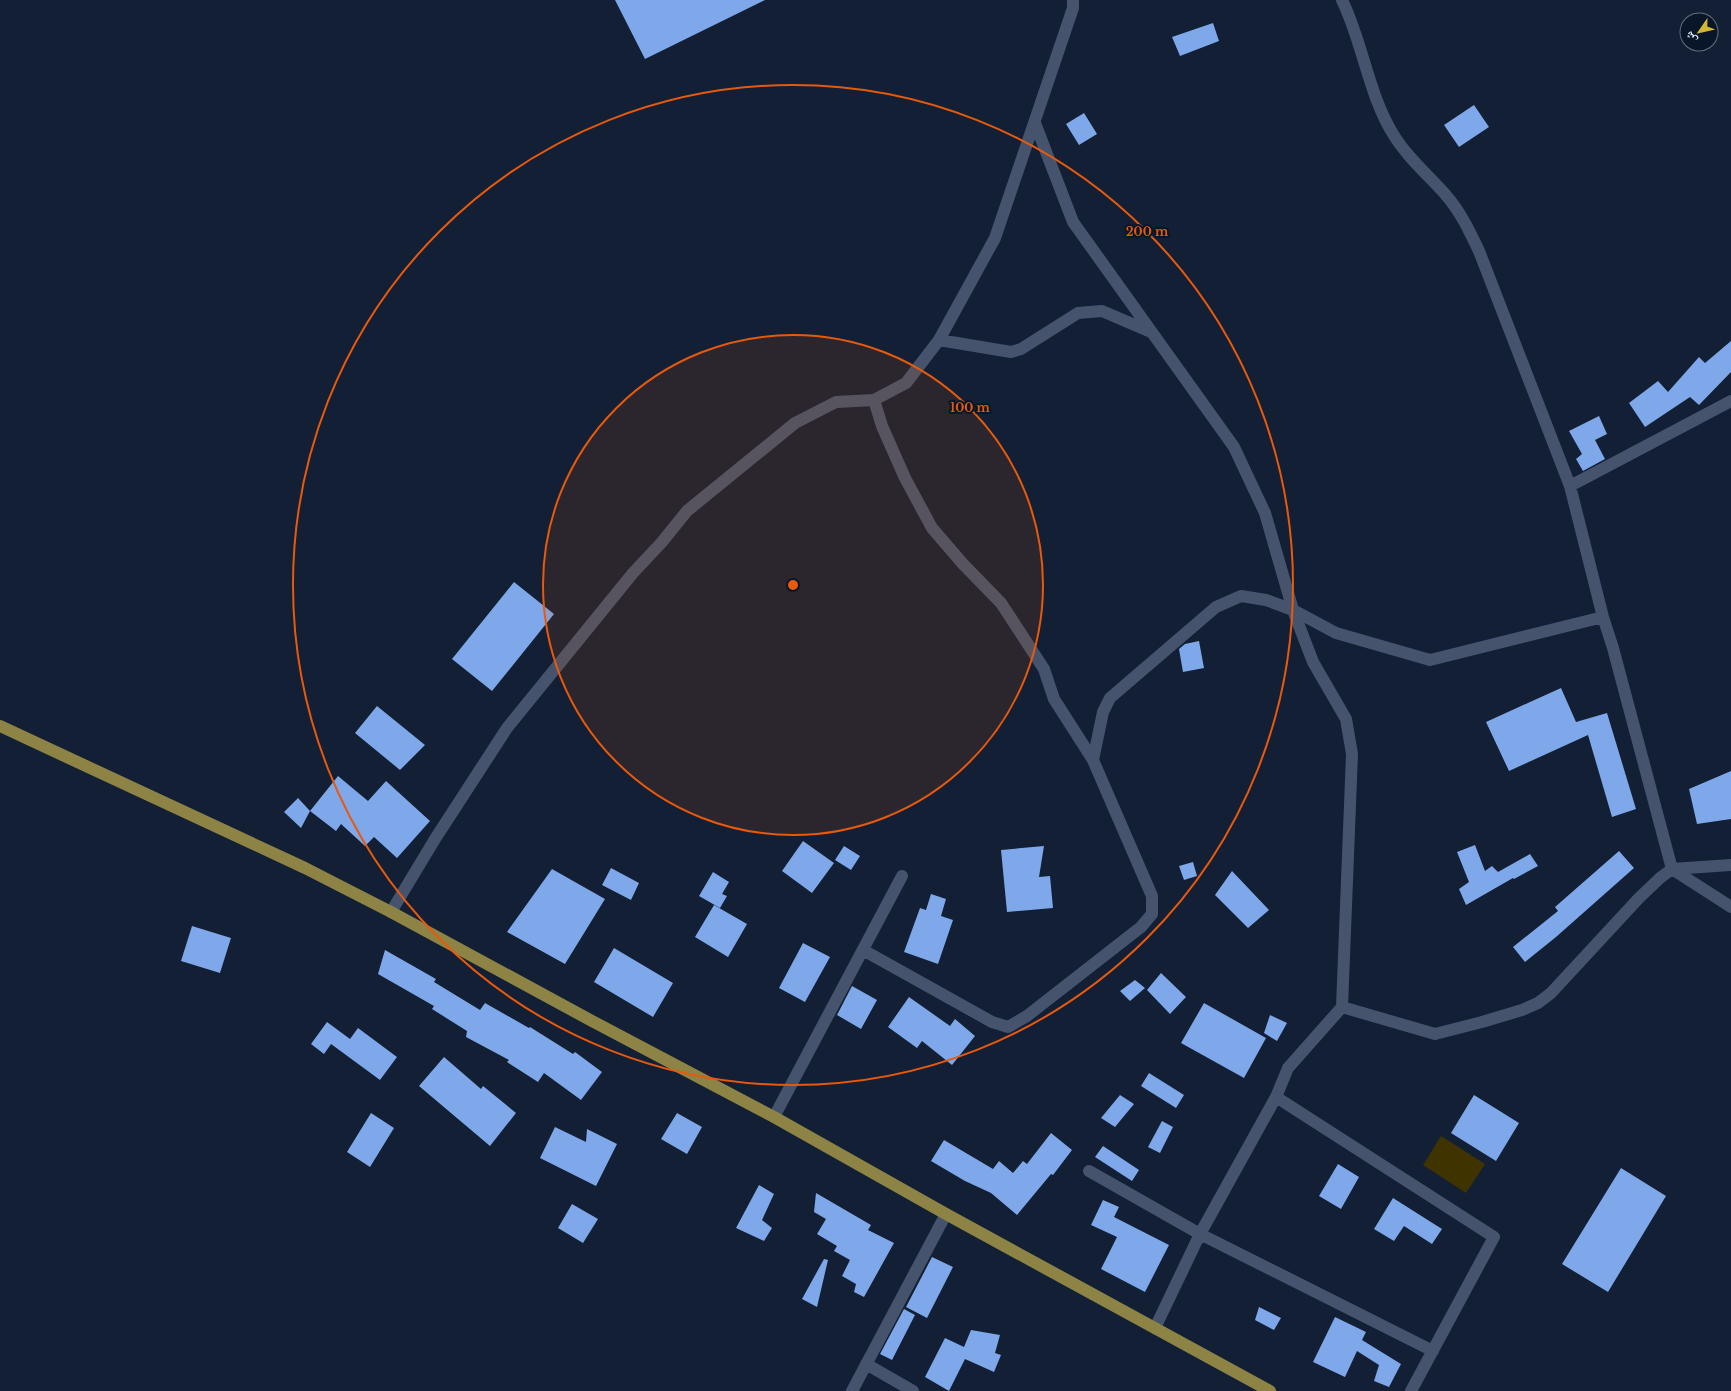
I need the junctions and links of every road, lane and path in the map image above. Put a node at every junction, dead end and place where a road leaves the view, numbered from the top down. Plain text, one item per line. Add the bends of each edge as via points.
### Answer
1 (1073, 0) edge
2 (1342, 0) edge
3 (1035, 123) junction
4 (1152, 333) junction
5 (939, 340) junction
6 (874, 400) junction
7 (1731, 401) edge
8 (1570, 486) junction
9 (1293, 610) junction
10 (1603, 617) junction
11 (0, 726) edge
12 (1093, 760) junction
13 (1731, 865) edge
14 (1672, 869) junction
15 (902, 876) dead end
16 (1731, 907) edge
17 (391, 912) junction
18 (862, 950) junction
19 (1342, 1007) junction
20 (1276, 1097) junction
21 (774, 1117) junction
22 (1089, 1171) dead end
23 (946, 1214) junction
24 (1200, 1234) junction
25 (1155, 1328) junction
26 (1433, 1351) junction
27 (866, 1364) junction
28 (852, 1391) edge
29 (913, 1391) edge
30 (1270, 1391) edge
31 (1411, 1391) edge

1 - 3 street via 1073,8
2 - 8 street via 1379,107 1393,134 1464,219 1479,251
3 - 4 street via 1073,222
3 - 5 street via 995,238
4 - 5 street via 1102,311 1078,313 1022,349 1011,352
4 - 9 street via 1234,447 1265,513
5 - 6 street via 906,383
6 - 12 street via 882,426 905,478 932,528 1001,603 1044,669 1054,699
6 - 17 street via 836,402 795,423 687,511 507,728
7 - 8 street
8 - 10 street
9 - 10 street via 1336,633 1430,660
9 - 12 street via 1266,600 1241,596 1216,607 1110,698 1103,712
9 - 19 street via 1313,662 1346,719 1352,754
10 - 14 street via 1614,648
11 - 17 main road via 305,868
12 - 18 street via 1152,896 1152,914 1141,928 1027,1016 1008,1027 992,1022
13 - 14 street
14 - 16 street
14 - 19 street via 1639,898 1552,993 1522,1010 1435,1034
15 - 18 street
17 - 21 main road via 592,1022
18 - 21 street
19 - 20 street via 1288,1068
20 - 24 street
20 - 26 street via 1494,1237
21 - 23 main road
22 - 24 street
23 - 25 main road
23 - 27 street
24 - 25 street
24 - 26 street
25 - 30 main road
26 - 31 street
27 - 28 street
27 - 29 street

